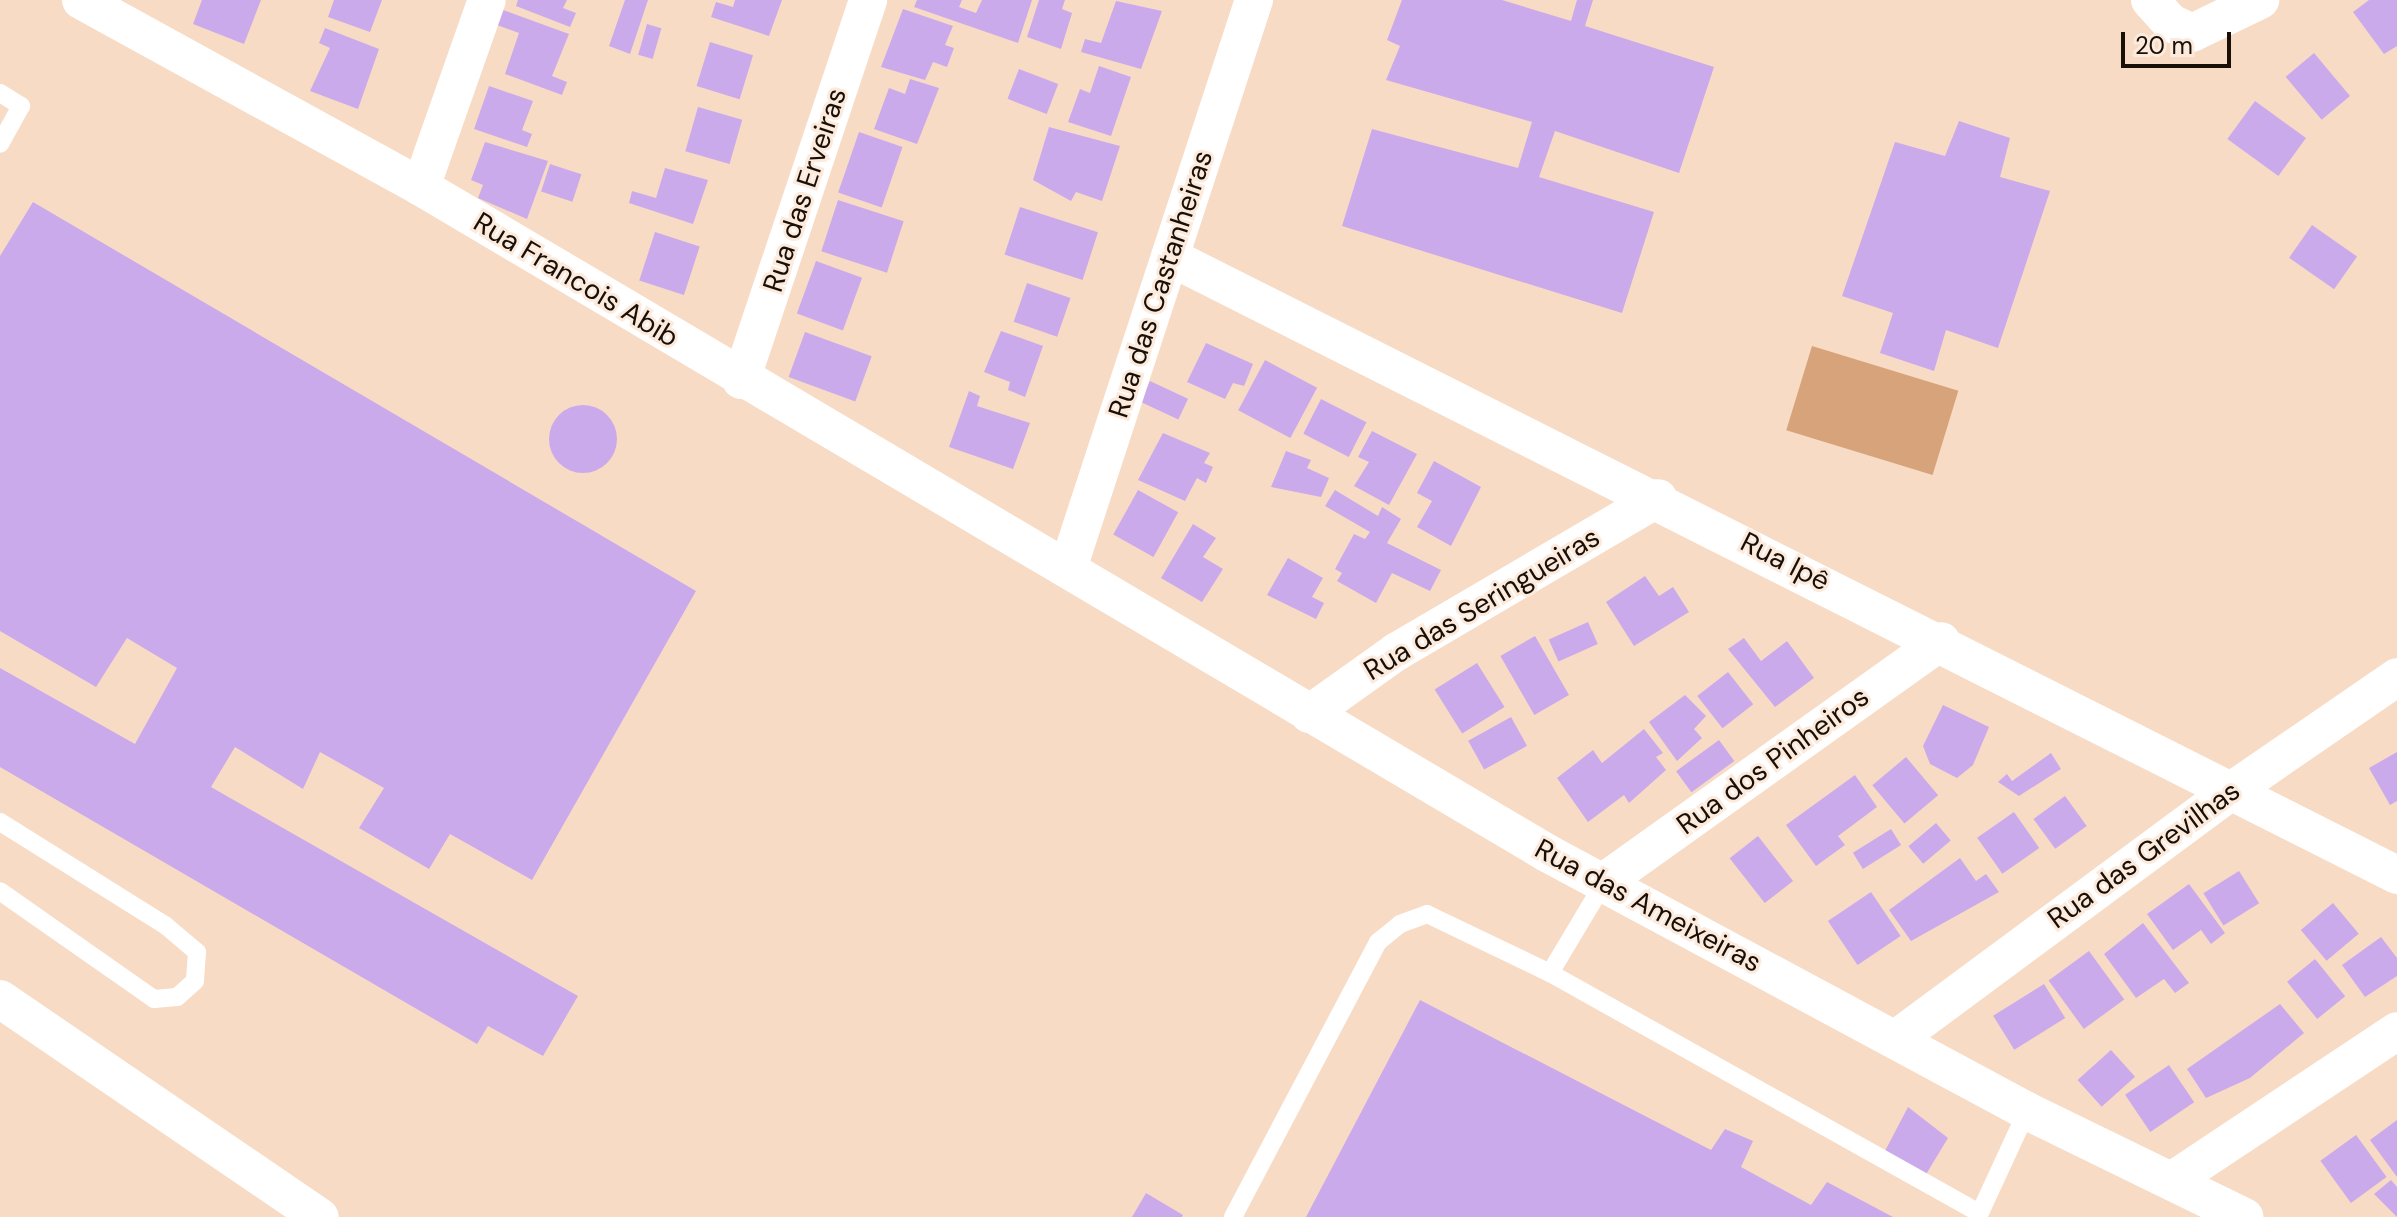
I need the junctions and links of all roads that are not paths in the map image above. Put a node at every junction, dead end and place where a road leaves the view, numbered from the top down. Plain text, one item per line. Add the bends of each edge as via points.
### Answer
1 (487, 0) edge
2 (868, 0) edge
3 (2260, 0) edge
4 (1248, 1) edge
5 (95, 4) edge
6 (2153, 4) edge
7 (0, 93) edge
8 (0, 144) edge
9 (421, 187) junction
10 (1170, 257) junction
11 (741, 380) junction
12 (1658, 498) junction
13 (1068, 568) junction
14 (1941, 641) junction
15 (2397, 677) edge
16 (1309, 714) junction
17 (2227, 794) junction
18 (0, 822) edge
19 (2397, 875) edge
20 (1605, 881) junction
21 (0, 891) edge
22 (1550, 973) junction
23 (0, 999) edge
24 (2397, 1031) edge
25 (1896, 1039) junction
26 (2027, 1111) junction
27 (2173, 1180) junction
28 (1979, 1215) edge
29 (320, 1217) edge
30 (1233, 1217) edge
31 (2244, 1217) edge

1 - 9 street
2 - 11 street, Rua das Erveiras
3 - 6 street via 2192,33
4 - 10 street, Rua das Castanheiras
5 - 9 street, Rua Francois Abib
7 - 8 lane via 21,106
9 - 11 street, Rua Francois Abib
10 - 12 street, Rua Ipê
10 - 13 street, Rua das Castanheiras
11 - 13 street, Rua Francois Abib
12 - 14 street, Rua Ipê
12 - 16 street, Rua das Seringueiras via 1396,652
13 - 16 street, Rua das Ameixeiras
14 - 17 street, Rua Ipê
14 - 20 street, Rua dos Pinheiros
15 - 17 street, Rua das Grevilhas
16 - 20 street, Rua das Ameixeiras
17 - 19 street, Rua Ipê
17 - 25 street, Rua das Grevilhas
18 - 21 lane via 165,925 197,952 195,981 177,997 154,999
20 - 22 lane
20 - 25 street, Rua das Ameixeiras
22 - 28 lane
22 - 30 lane via 1427,914 1400,924 1378,942
23 - 29 street
24 - 27 street
25 - 26 street, Rua das Ameixeiras
26 - 27 street, Rua das Ameixeiras
26 - 28 lane
27 - 31 street, Rua das Ameixeiras

